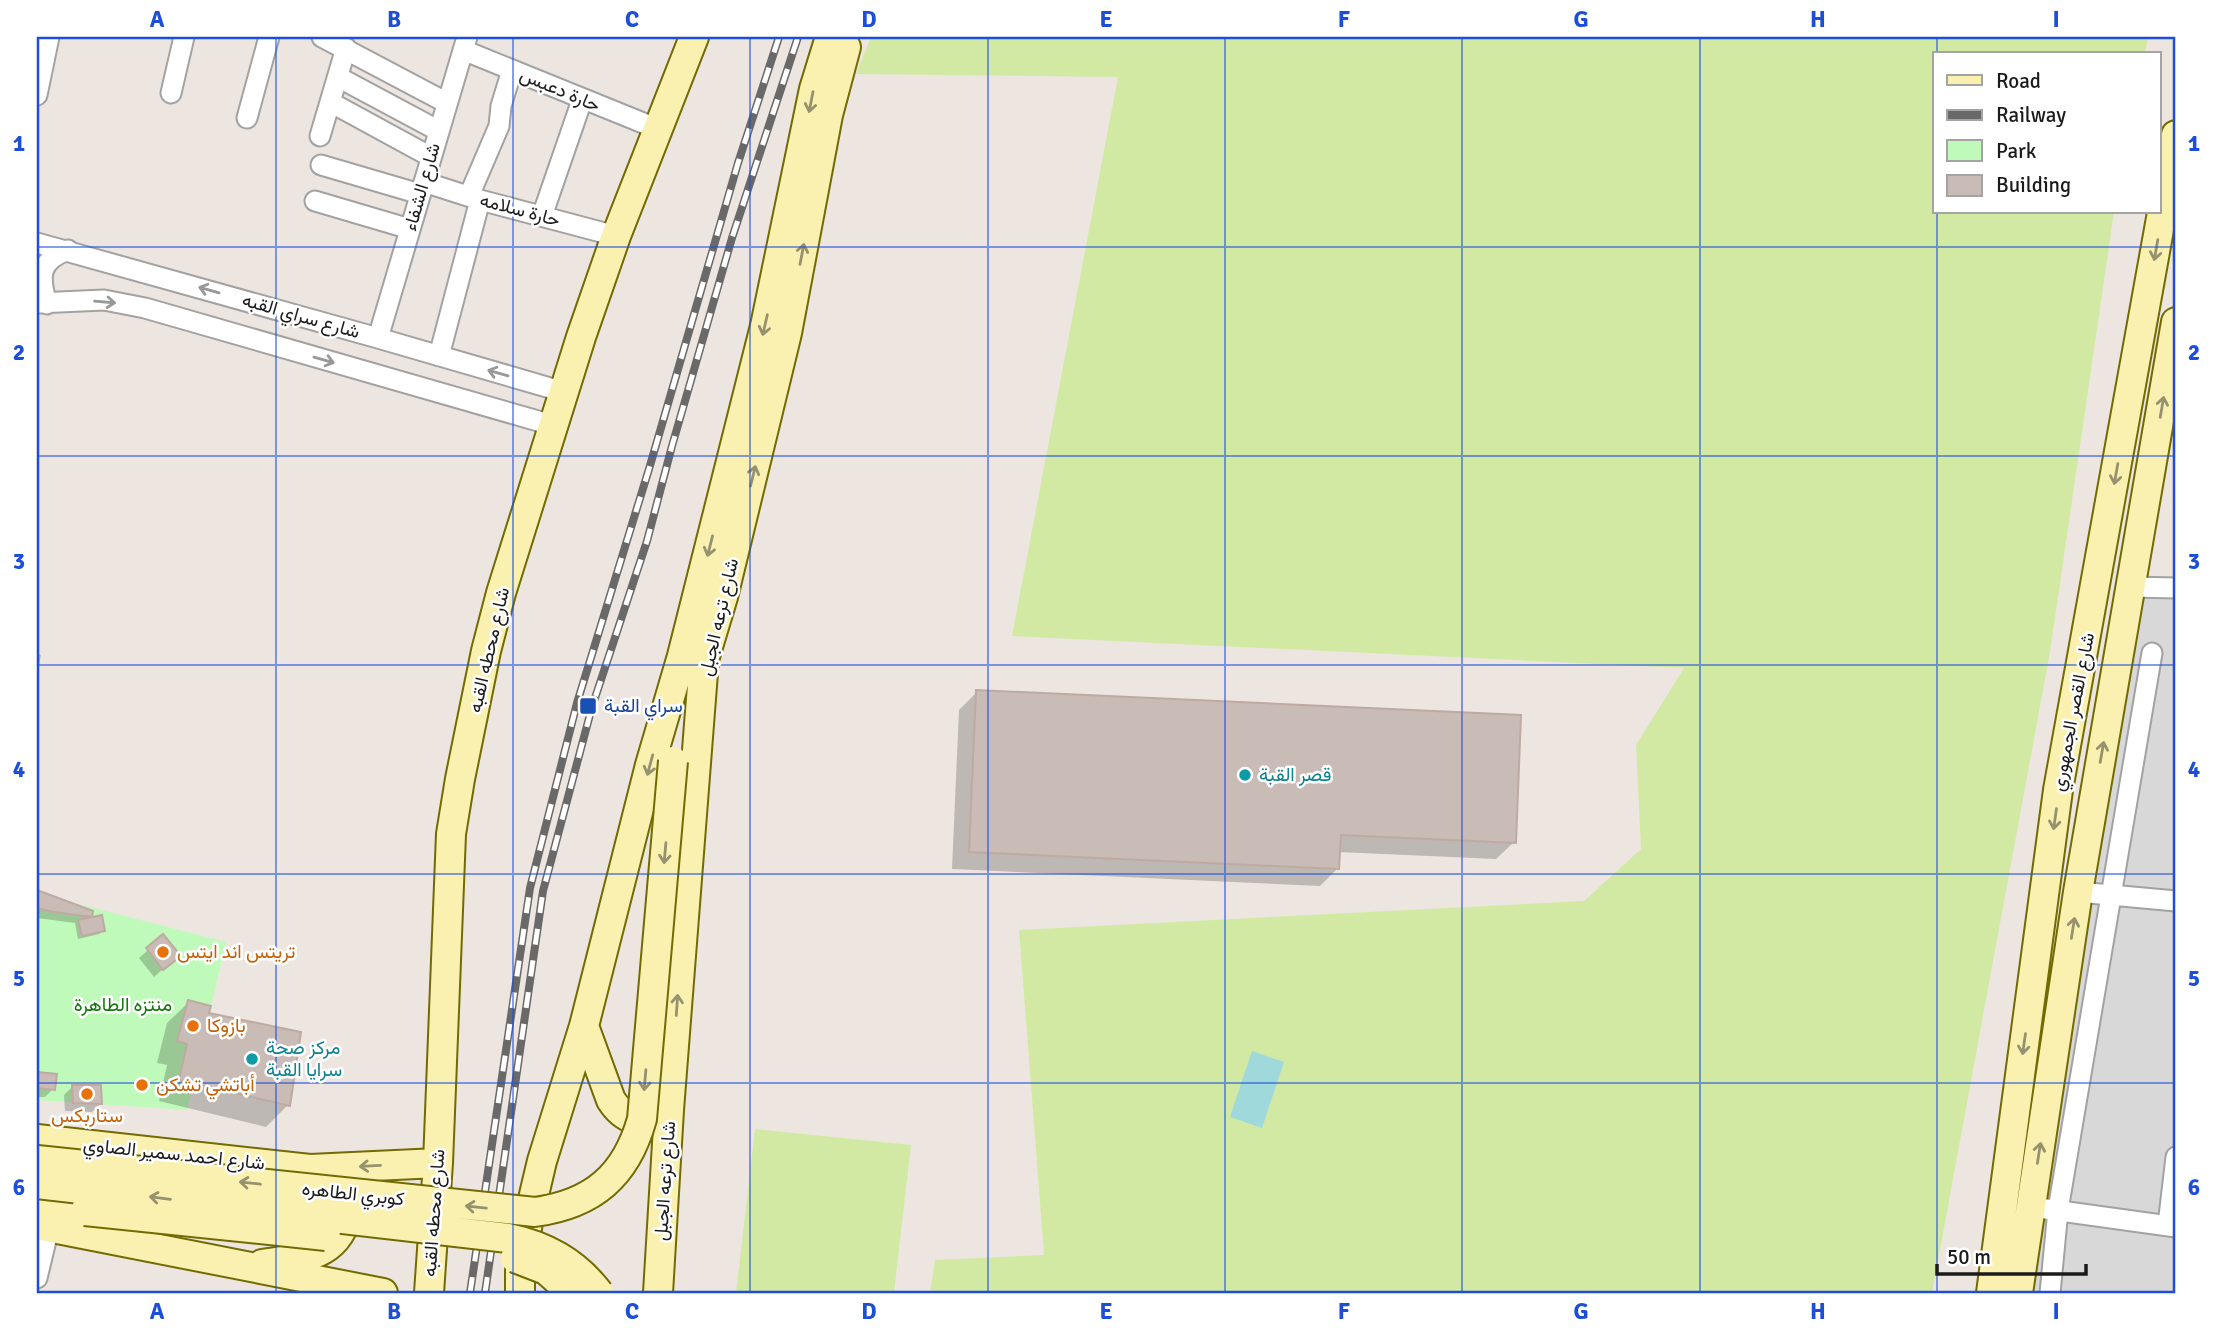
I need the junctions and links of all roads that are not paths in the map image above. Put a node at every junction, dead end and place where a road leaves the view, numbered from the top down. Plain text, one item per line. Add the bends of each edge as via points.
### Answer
1 (49, 37) edge
2 (184, 37) edge
3 (269, 37) edge
4 (694, 37) edge
5 (830, 37) edge
6 (850, 37) edge
7 (333, 41) edge
8 (465, 43) edge
9 (512, 70) junction
10 (338, 77) junction
11 (171, 93) dead end
12 (37, 95) edge
13 (582, 100) junction
14 (330, 102) junction
15 (447, 103) junction
16 (247, 118) dead end
17 (658, 130) junction
18 (439, 131) junction
19 (2176, 135) edge
20 (320, 136) dead end
21 (431, 157) junction
22 (321, 165) dead end
23 (422, 188) junction
24 (475, 198) junction
25 (315, 201) dead end
26 (542, 216) junction
27 (410, 229) junction
28 (616, 236) junction
29 (37, 243) edge
30 (68, 250) junction
31 (42, 304) edge
32 (2176, 322) edge
33 (377, 338) junction
34 (439, 356) junction
35 (564, 392) junction
36 (552, 425) junction
37 (2131, 587) junction
38 (2176, 588) edge
39 (2152, 653) dead end
40 (682, 656) junction
41 (673, 761) joint
42 (2078, 892) junction
43 (2111, 895) junction
44 (2176, 901) edge
45 (584, 1026) junction
46 (669, 1110) junction
47 (37, 1139) edge
48 (2176, 1157) edge
49 (37, 1160) edge
50 (438, 1163) junction
51 (310, 1169) junction
52 (37, 1184) edge
53 (2045, 1208) junction
54 (41, 1220) edge
55 (2172, 1226) edge
56 (249, 1267) junction
57 (37, 1278) edge
58 (383, 1293) edge
59 (429, 1293) edge
60 (520, 1293) edge
61 (572, 1293) edge
62 (599, 1293) edge
63 (658, 1293) edge
64 (1991, 1293) edge
65 (2018, 1293) edge
66 (2050, 1293) edge

1 - 12 street
2 - 11 street
3 - 16 street
4 - 17 main road, شارع محطه القبه
5 -> 40 main road, شارع ترعه الجبل via 814,89 765,326
46 -> 6 main road, شارع ترعه الجبل via 704,660 788,333 828,115
7 - 10 street
7 - 15 street
8 - 9 street, حارة دعبس
8 - 15 street, شارع الشفاء
9 - 13 street, حارة دعبس
9 - 24 street
10 - 14 street
10 - 18 street
13 - 17 street, حارة دعبس
13 - 26 street
14 - 20 street
14 - 21 street
15 - 18 street, شارع الشفاء
17 - 28 main road, شارع محطه القبه
18 - 21 street, شارع الشفاء
19 -> 64 main road, شارع القصر الجمهوري via 2058,790
21 - 23 street, شارع الشفاء
22 - 23 street, حارة سلامه
23 - 24 street, حارة سلامه
23 - 27 street, شارع الشفاء
24 - 26 street, حارة سلامه
24 - 34 street
25 - 27 street
26 - 28 street, حارة سلامه
27 - 33 street, شارع الشفاء
28 - 35 main road, شارع محطه القبه
29 - 30 street, شارع سراي القبه
30 - 31 street via 47,261
33 -> 30 street, شارع سراي القبه
31 -> 36 street, شارع سراي القبه via 104,300 145,308
37 -> 32 main road, شارع القصر الجمهوري
33 - 34 street, شارع سراي القبه
35 -> 34 street, شارع سراي القبه
35 - 36 main road, شارع محطه القبه
36 - 50 main road, شارع محطه القبه via 486,651 455,809
37 - 38 street
42 -> 37 main road, شارع القصر الجمهوري
39 - 43 street
40 - 41 main road, شارع ترعه الجبل
40 -> 45 main road, شارع ترعه الجبل
41 -> 49 main road, كوبري الطاهره, bridge via 642,1119 626,1160 596,1192 556,1209 524,1212
42 - 43 street
53 -> 42 main road, شارع القصر الجمهوري
43 - 44 street
43 - 53 street
45 - 46 main road via 617,1110 638,1121 662,1118
45 - 60 main road, شارع ترعه الجبل via 542,1161 529,1216
46 - 63 main road, شارع ترعه الجبل
47 - 51 main road, شارع احمد سمير الصاوي
48 - 55 street
50 -> 51 main road, شارع احمد سمير الصاوي
50 - 59 main road, شارع محطه القبه
51 - 56 main road via 323,1173 342,1192 346,1218 342,1231 325,1250
62 -> 52 main road, كوبري الطاهره, bridge via 568,1261 529,1242
53 - 55 street
53 - 65 main road, شارع القصر الجمهوري
53 - 66 street
54 - 56 main road
54 - 57 street
54 - 61 main road, bridge via 85,1211 500,1254 546,1270
56 - 58 main road

